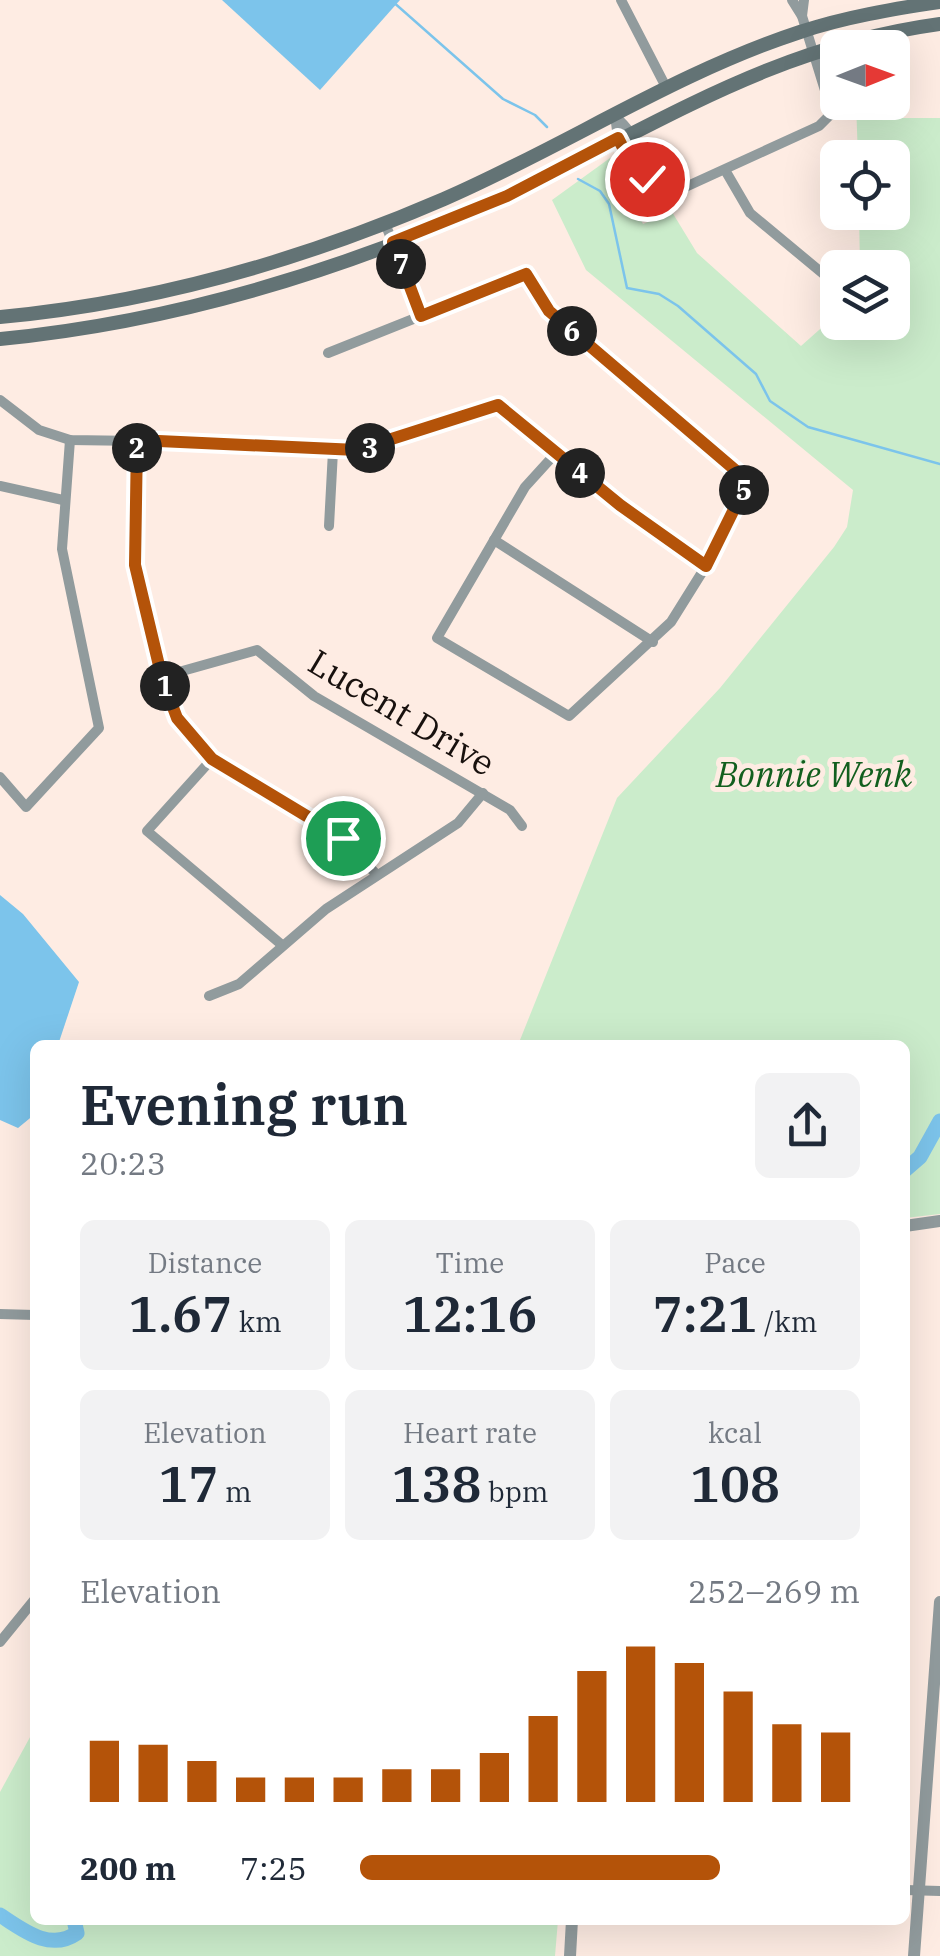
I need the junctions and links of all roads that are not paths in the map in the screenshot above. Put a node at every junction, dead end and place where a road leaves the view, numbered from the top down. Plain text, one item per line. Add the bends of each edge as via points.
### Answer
1 (621, 0) edge
2 (792, 0) edge
3 (804, 0) edge
4 (940, 2) edge
5 (804, 23) junction
6 (940, 24) edge
7 (814, 52) junction
8 (668, 88) junction
9 (615, 115) junction
10 (625, 135) junction
11 (725, 170) junction
12 (385, 223) junction
13 (393, 242) junction
14 (820, 271) edge
15 (421, 316) junction
16 (0, 318) edge
17 (0, 339) edge
18 (328, 352) dead end
19 (0, 400) edge
20 (70, 440) junction
21 (137, 440) junction
22 (333, 451) junction
23 (555, 454) junction
24 (0, 486) edge
25 (62, 500) junction
26 (329, 526) dead end
27 (494, 540) junction
28 (706, 566) junction
29 (653, 642) junction
30 (162, 678) junction
31 (212, 759) junction
32 (0, 777) edge
33 (483, 793) junction
34 (522, 826) dead end
35 (376, 874) junction
36 (282, 945) junction
37 (209, 996) dead end
38 (940, 1221) edge
39 (910, 1225) edge
40 (0, 1314) edge
41 (30, 1315) edge
42 (940, 1602) edge
43 (30, 1604) edge
44 (0, 1642) edge
45 (912, 1890) edge
46 (940, 1891) edge
47 (572, 1925) edge
48 (570, 1956) edge
49 (914, 1956) edge

1 - 8 street
2 - 5 street
3 - 5 street
4 - 5 main road
5 - 7 street
5 - 8 main road
6 - 7 main road
7 - 10 main road
7 - 11 street via 832,113 820,126
8 - 9 main road
9 - 10 street
9 - 12 main road
10 - 11 street via 636,173 657,200
10 - 13 main road via 507,196
11 - 14 street via 745,208
12 - 13 street
12 - 16 main road via 171,291
13 - 15 street
13 - 17 main road via 177,312
15 - 18 street
15 - 28 street via 526,274 549,311 748,481
19 - 20 street via 39,430
20 - 21 street
20 - 25 street
21 - 22 street
21 - 30 street via 135,565
22 - 23 street via 384,445 498,405
22 - 26 street
23 - 27 street via 525,487
23 - 28 street
24 - 25 street
25 - 32 street via 72,613 99,728 26,808
27 - 29 street
27 - 29 street via 437,638 569,716
28 - 29 street
30 - 31 street via 182,728
30 - 33 street, Lucent Drive via 251,649 314,696
31 - 35 street via 332,827
31 - 36 street via 146,831
33 - 34 street, Lucent Drive
33 - 35 street via 458,823
35 - 36 street
36 - 37 street via 239,984
38 - 39 street
40 - 41 street
42 - 45 street
43 - 44 street
45 - 46 street
45 - 49 street
47 - 48 street

